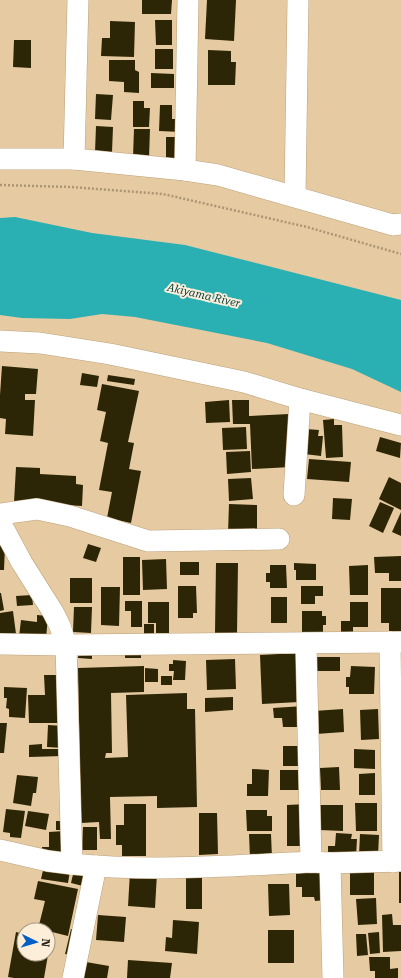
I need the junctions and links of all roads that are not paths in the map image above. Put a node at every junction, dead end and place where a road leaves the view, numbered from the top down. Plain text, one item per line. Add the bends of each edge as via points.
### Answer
1 (78, 0) edge
2 (188, 0) edge
3 (298, 0) edge
4 (0, 159) edge
5 (74, 159) junction
6 (185, 170) junction
7 (295, 196) junction
8 (401, 224) edge
9 (0, 341) edge
10 (300, 398) junction
11 (401, 425) edge
12 (294, 495) dead end
13 (0, 514) edge
14 (0, 522) edge
15 (279, 538) dead end
16 (395, 642) edge
17 (0, 644) edge
18 (306, 644) junction
19 (66, 645) junction
20 (0, 850) edge
21 (397, 861) edge
22 (320, 862) junction
23 (72, 864) junction
24 (96, 866) junction
25 (73, 978) edge
26 (333, 978) edge

1 - 5 street
2 - 6 street
3 - 7 street
4 - 5 street
5 - 6 street
6 - 7 street via 218,175
7 - 8 street via 393,225
9 - 10 street via 40,343 110,354 244,382
10 - 11 street
10 - 12 street
13 - 15 street via 44,510 148,541
14 - 19 street via 53,612
16 - 18 street
16 - 21 street
17 - 19 street
18 - 19 street
18 - 22 street
19 - 23 street
20 - 23 street
21 - 22 street
22 - 24 street via 185,868
22 - 26 street
23 - 24 street
24 - 25 street

